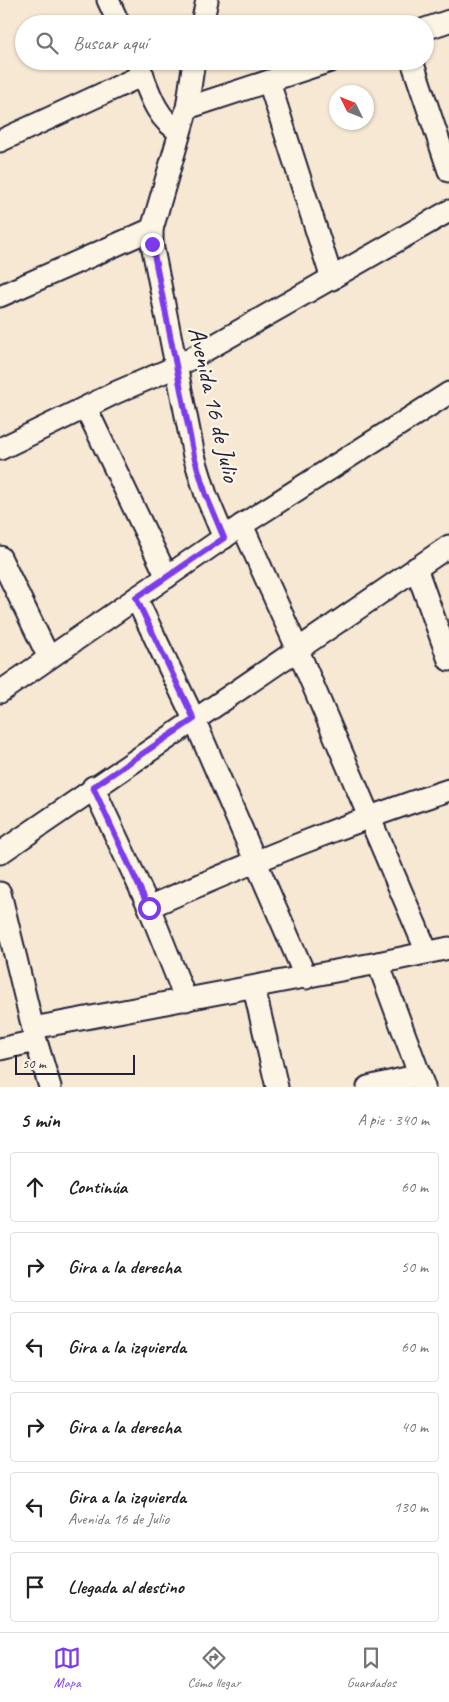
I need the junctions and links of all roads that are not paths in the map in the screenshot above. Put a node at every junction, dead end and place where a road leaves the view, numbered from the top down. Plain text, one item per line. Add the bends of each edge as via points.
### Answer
1 (108, 0) edge
2 (207, 0) edge
3 (115, 15) edge
4 (204, 15) edge
5 (449, 21) edge
6 (434, 26) edge
7 (136, 70) edge
8 (141, 70) edge
9 (193, 70) edge
10 (304, 70) edge
11 (415, 70) edge
12 (269, 82) junction
13 (187, 108) junction
14 (180, 131) junction
15 (0, 141) edge
16 (449, 171) edge
17 (449, 210) edge
18 (152, 229) junction
19 (332, 279) junction
20 (0, 296) edge
21 (178, 366) junction
22 (449, 393) edge
23 (86, 408) junction
24 (0, 449) edge
25 (242, 525) junction
26 (224, 538) junction
27 (449, 546) edge
28 (0, 557) edge
29 (416, 568) junction
30 (167, 577) junction
31 (136, 598) junction
32 (297, 648) junction
33 (49, 658) junction
34 (449, 660) edge
35 (0, 692) edge
36 (194, 719) junction
37 (93, 787) junction
38 (449, 790) edge
39 (369, 816) junction
40 (0, 853) edge
41 (256, 861) junction
42 (0, 893) edge
43 (149, 908) junction
44 (449, 948) edge
45 (427, 952) junction
46 (378, 963) junction
47 (306, 978) junction
48 (254, 988) junction
49 (186, 1000) junction
50 (34, 1034) junction
51 (0, 1049) edge
52 (422, 1081) edge
53 (50, 1087) edge
54 (277, 1087) edge
55 (368, 1087) edge

1 - 3 street
2 - 4 street
5 - 6 street
7 - 15 street
8 - 14 street via 164,120
9 - 13 street, Avenida 16 de Julio
10 - 12 street
11 - 16 street
12 - 13 street
12 - 19 street
13 - 14 street, Avenida 16 de Julio
14 - 18 street, Avenida 16 de Julio
17 - 19 street
18 - 20 street
18 - 21 street, Avenida 16 de Julio via 152,244
19 - 21 street
21 - 23 street
21 - 26 street, Avenida 16 de Julio via 194,456
22 - 25 street, Avenida 16 de Julio
23 - 24 street
23 - 30 street
25 - 26 street, Avenida 16 de Julio
25 - 32 street
26 - 30 street
27 - 29 street
28 - 33 street
29 - 32 street
29 - 34 street
30 - 31 street
31 - 33 street
31 - 36 street
32 - 36 street
32 - 39 street
33 - 35 street
36 - 37 street
36 - 41 street
37 - 40 street
37 - 43 street
38 - 39 street
39 - 41 street
39 - 45 street
41 - 43 street
41 - 47 street
42 - 50 street
43 - 49 street
44 - 45 street
45 - 46 street
46 - 47 street
46 - 52 street
47 - 48 street
48 - 49 street
48 - 54 street
49 - 50 street
50 - 51 street
50 - 53 street
52 - 55 street

